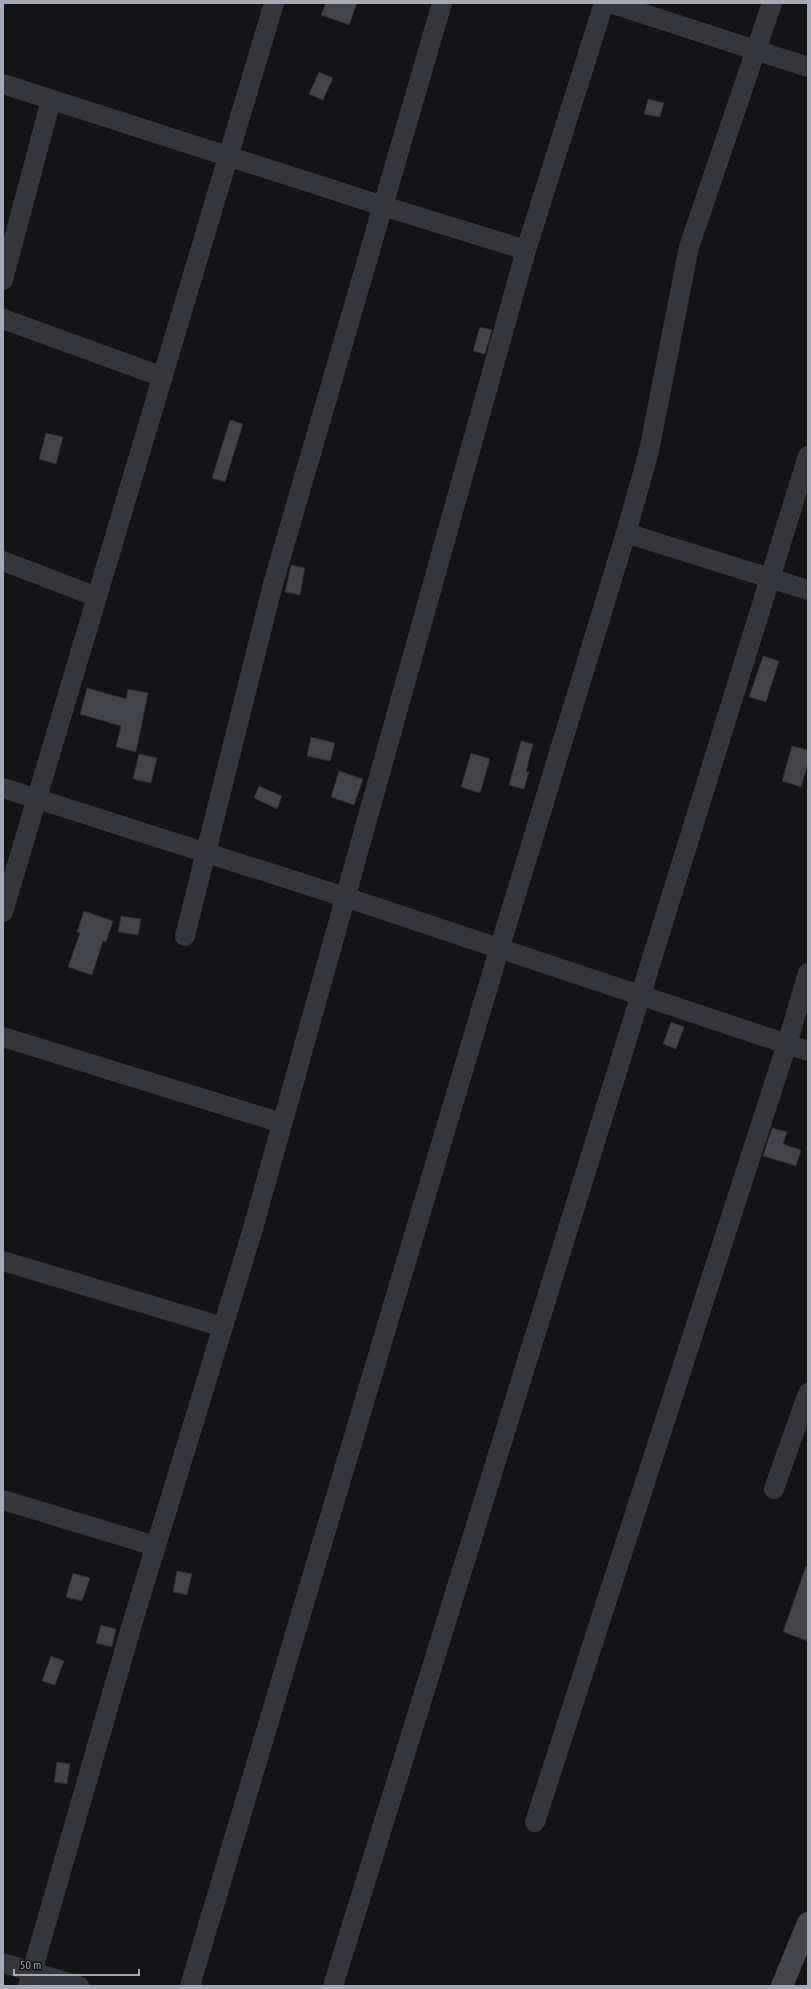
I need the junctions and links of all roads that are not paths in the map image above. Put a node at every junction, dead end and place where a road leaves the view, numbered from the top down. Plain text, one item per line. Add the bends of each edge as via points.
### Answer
1 (274, 3) edge
2 (442, 3) edge
3 (604, 3) edge
4 (610, 3) edge
5 (772, 3) edge
6 (756, 49) junction
7 (808, 67) edge
8 (3, 84) edge
9 (51, 100) junction
10 (228, 156) junction
11 (383, 206) junction
12 (526, 250) junction
13 (3, 280) edge
14 (3, 319) edge
15 (162, 377) junction
16 (808, 456) edge
17 (626, 533) junction
18 (3, 562) edge
19 (770, 579) junction
20 (808, 590) edge
21 (97, 597) junction
22 (3, 788) edge
23 (37, 799) junction
24 (206, 854) junction
25 (345, 897) junction
26 (3, 912) edge
27 (185, 936) dead end
28 (499, 950) junction
29 (808, 973) edge
30 (640, 996) junction
31 (3, 1037) edge
32 (787, 1044) junction
33 (808, 1051) edge
34 (282, 1123) junction
35 (3, 1262) edge
36 (223, 1327) junction
37 (808, 1393) edge
38 (774, 1489) dead end
39 (3, 1500) edge
40 (155, 1546) junction
41 (535, 1822) dead end
42 (806, 1932) edge
43 (3, 1963) edge
44 (30, 1979) edge
45 (79, 1986) edge
46 (190, 1986) edge
47 (333, 1986) edge
48 (782, 1986) edge

1 - 10 street
2 - 11 street
3 - 12 street
4 - 6 street
5 - 6 street
6 - 7 street
6 - 17 street via 689,247 649,451
8 - 9 street
9 - 10 street
9 - 13 street
10 - 11 street
10 - 15 street
11 - 12 street
11 - 24 street via 273,584
12 - 25 street
14 - 15 street
15 - 21 street
16 - 19 street
17 - 19 street
17 - 28 street
18 - 21 street
19 - 20 street
19 - 30 street
21 - 23 street
22 - 23 street
23 - 24 street
23 - 26 street
24 - 25 street
24 - 27 street
25 - 28 street
25 - 34 street
28 - 30 street
28 - 46 street
29 - 32 street
30 - 32 street
30 - 47 street
31 - 34 street
32 - 33 street
32 - 41 street
34 - 36 street
35 - 36 street
36 - 40 street
37 - 38 street
39 - 40 street
40 - 44 street
42 - 48 street
43 - 44 street
44 - 45 street

